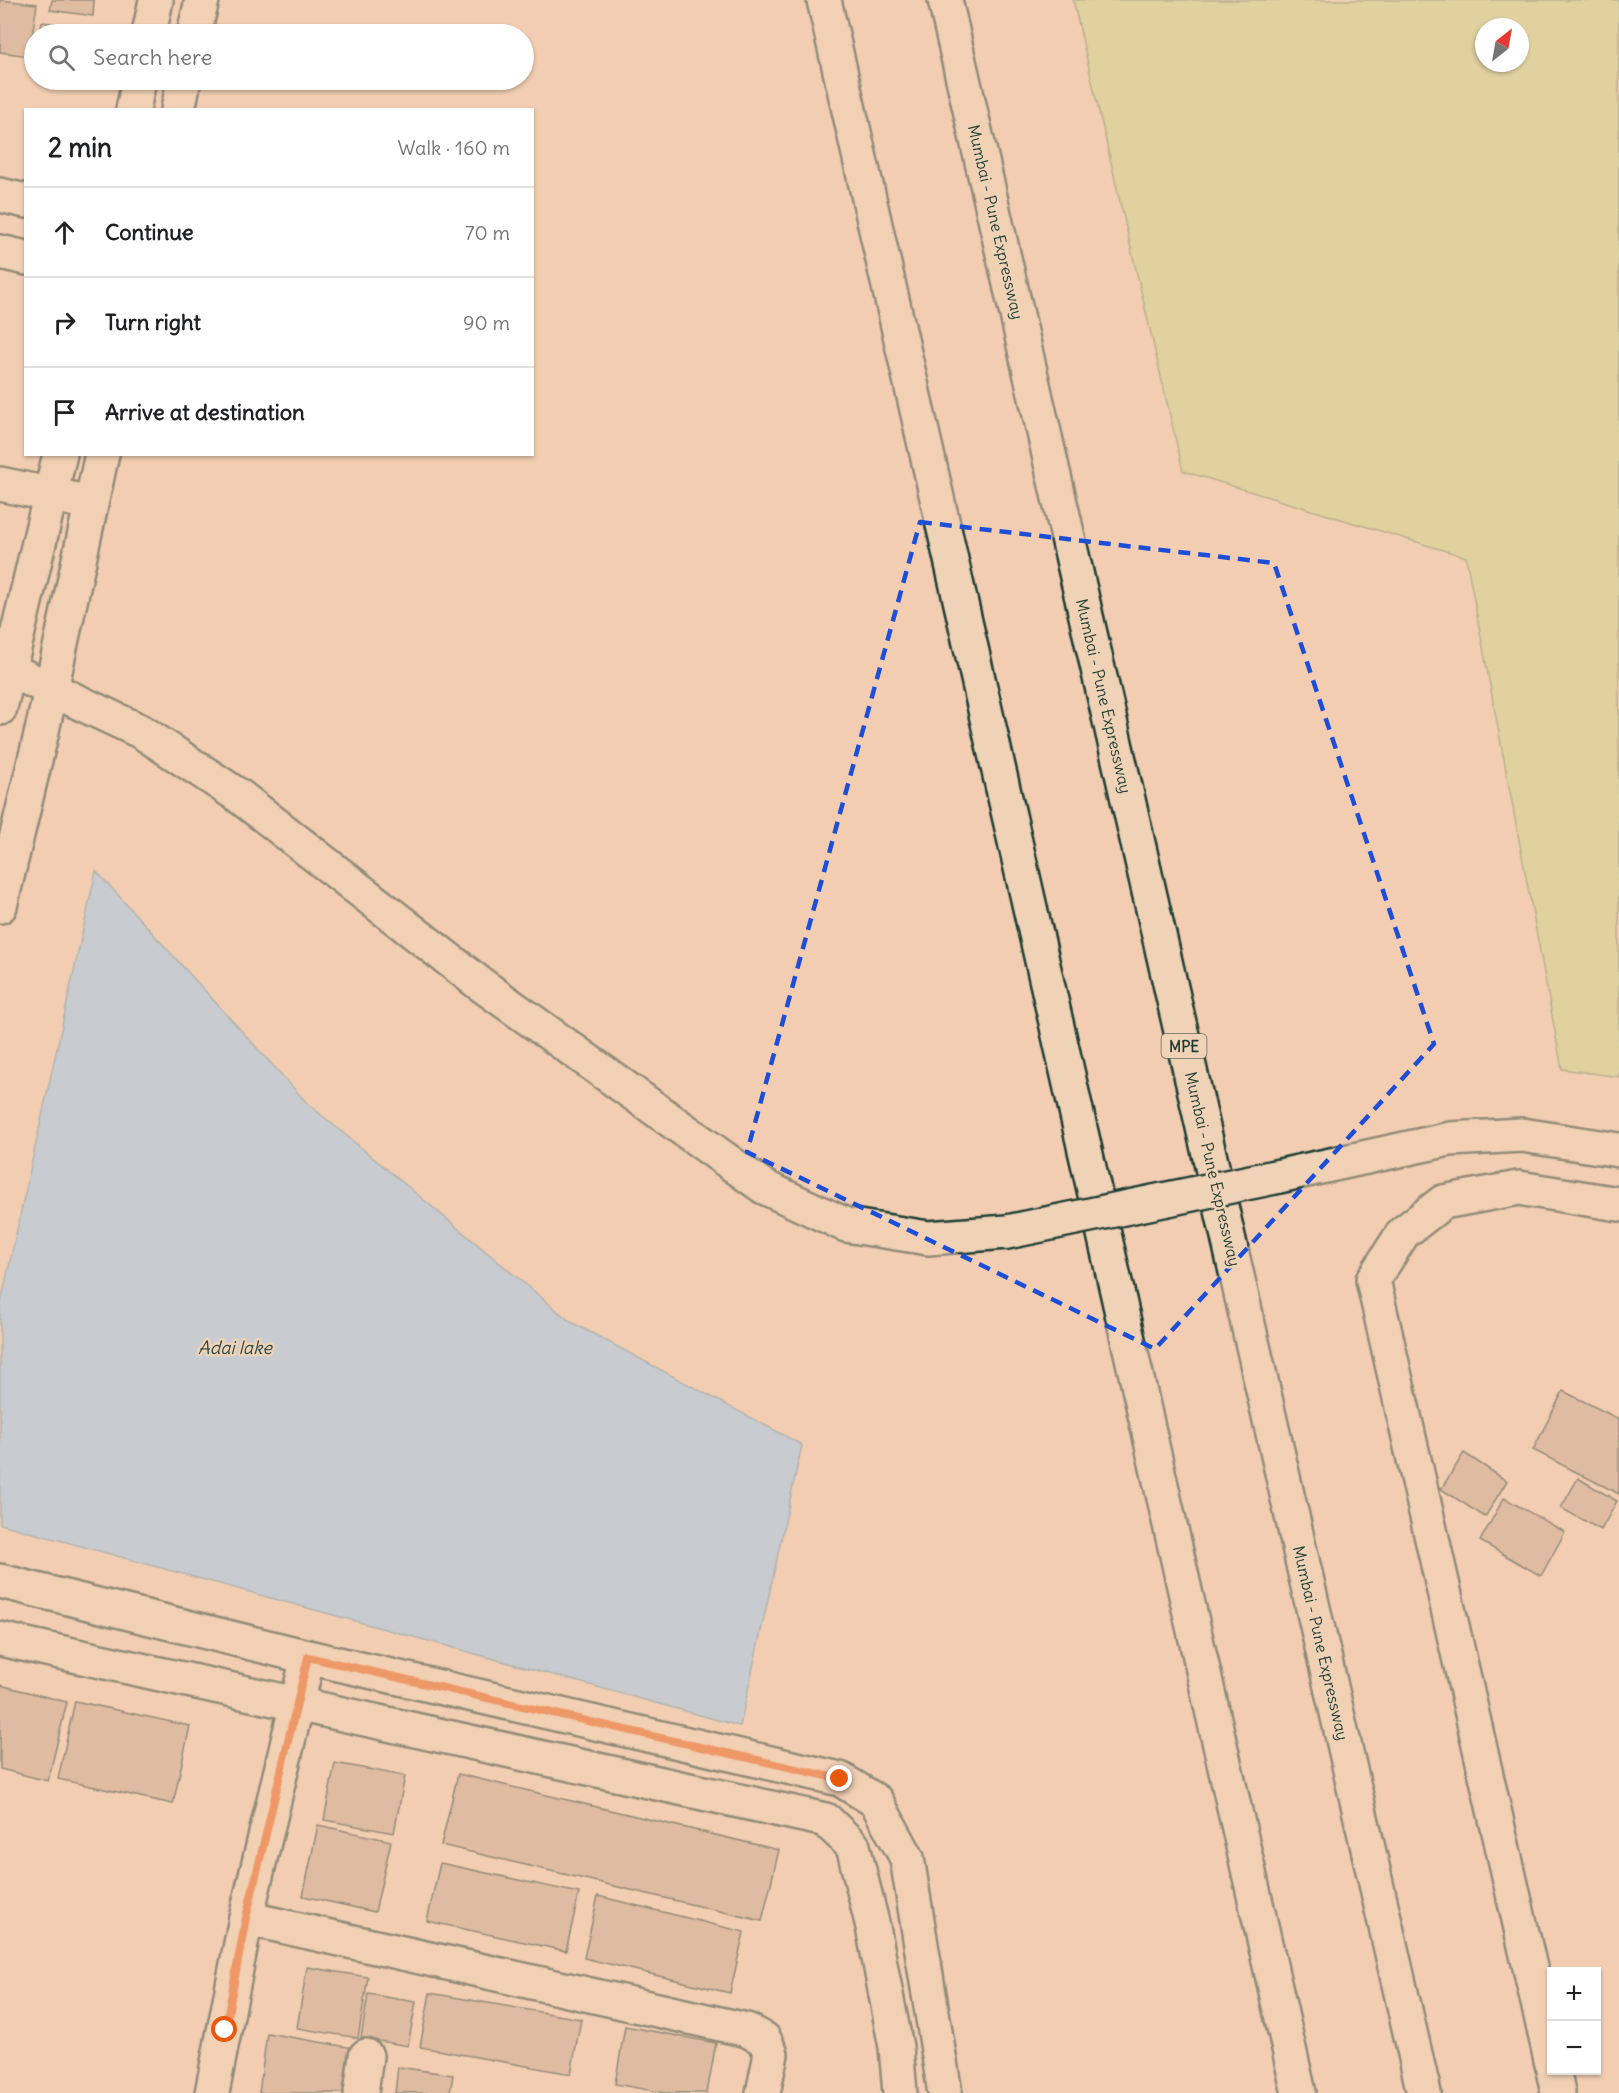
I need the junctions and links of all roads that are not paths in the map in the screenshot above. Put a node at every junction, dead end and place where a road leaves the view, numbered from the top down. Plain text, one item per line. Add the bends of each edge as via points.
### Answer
1 (156, 0) edge
2 (202, 0) edge
3 (824, 0) edge
4 (945, 0) edge
5 (150, 24) edge
6 (196, 24) edge
7 (137, 90) edge
8 (182, 90) edge
9 (133, 108) edge
10 (178, 108) edge
11 (0, 195) edge
12 (24, 201) edge
13 (0, 252) edge
14 (24, 258) edge
15 (60, 456) edge
16 (102, 456) edge
17 (0, 484) edge
18 (51, 495) junction
19 (91, 503) junction
20 (10, 670) junction
21 (50, 690) junction
22 (0, 708) edge
23 (0, 906) edge
24 (1619, 1150) edge
25 (1619, 1204) edge
26 (0, 1581) edge
27 (0, 1639) edge
28 (308, 1657) junction
29 (298, 1703) junction
30 (246, 1918) junction
31 (1547, 2046) edge
32 (366, 2056) dead end
33 (1554, 2075) edge
34 (225, 2085) edge
35 (361, 2093) edge
36 (763, 2093) edge
37 (900, 2093) edge
38 (945, 2093) edge
39 (1299, 2093) edge
40 (1424, 2093) edge
41 (1558, 2093) edge

1 - 5 main road
2 - 6 main road
3 - 39 main road
4 - 40 main road, Mumbai - Pune Expressway / MPE
7 - 9 main road
8 - 10 main road
11 - 12 main road
13 - 14 main road
15 - 18 main road
16 - 19 main road
17 - 18 main road
18 - 19 main road
18 - 20 main road
19 - 21 main road
20 - 21 main road
20 - 22 main road
21 - 23 main road
21 - 24 main road, bridge via 142,732 239,796 479,983 764,1187 846,1225 928,1238 1008,1232 1450,1139 1522,1135
25 - 31 main road via 1519,1188 1443,1202 1403,1233 1373,1280
26 - 28 main road
27 - 29 main road
28 - 29 main road
28 - 38 main road via 840,1779 876,1801 907,1858
29 - 30 main road
29 - 37 main road via 826,1820 853,1846 896,2046
30 - 34 main road via 225,2030
30 - 36 main road via 747,2030 764,2039 771,2054
32 - 35 main road
33 - 41 main road

